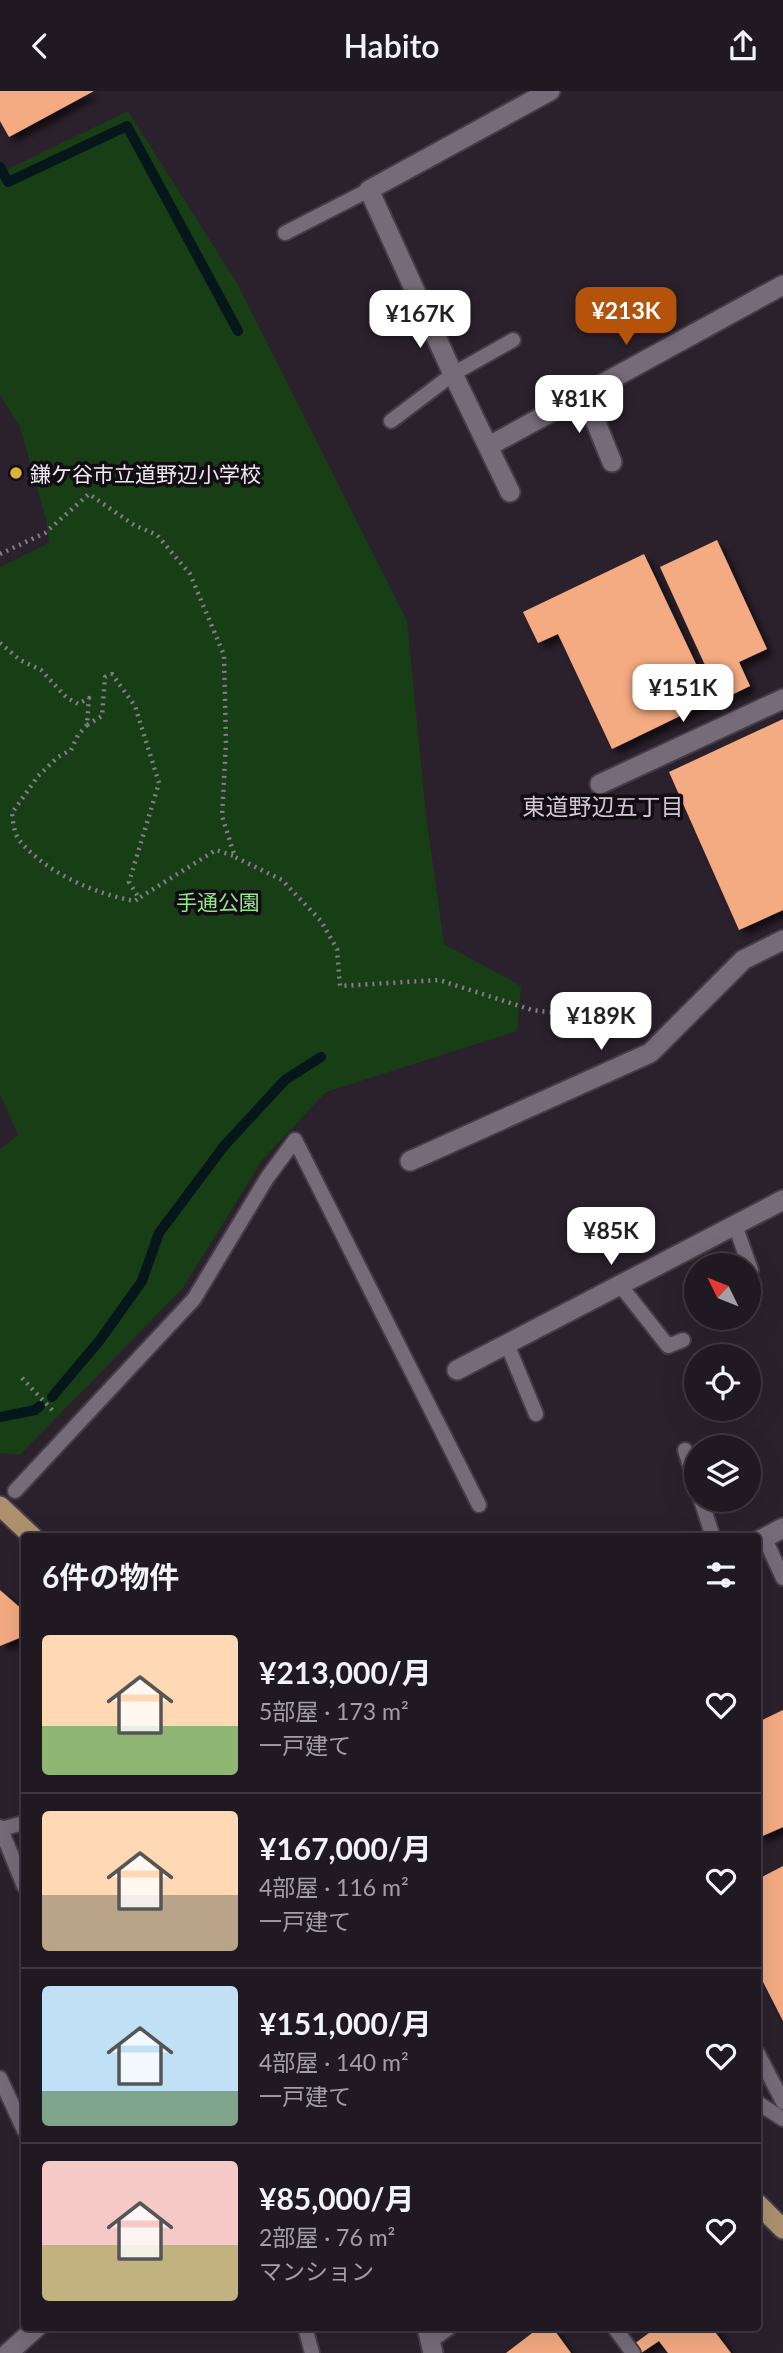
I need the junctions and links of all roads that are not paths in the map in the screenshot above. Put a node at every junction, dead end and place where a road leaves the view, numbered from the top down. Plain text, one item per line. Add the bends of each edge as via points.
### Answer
1 (550, 91) edge
2 (369, 190) junction
3 (285, 233) dead end
4 (783, 285) edge
5 (513, 340) dead end
6 (453, 374) junction
7 (584, 393) junction
8 (391, 421) dead end
9 (489, 446) junction
10 (612, 462) dead end
11 (510, 492) dead end
12 (783, 699) edge
13 (600, 785) dead end
14 (783, 940) edge
15 (410, 1161) dead end
16 (783, 1200) edge
17 (736, 1225) junction
18 (745, 1253) edge
19 (620, 1285) junction
20 (682, 1340) dead end
21 (507, 1344) junction
22 (457, 1370) dead end
23 (536, 1414) dead end
24 (15, 1491) dead end
25 (478, 1505) dead end
26 (0, 1506) edge
27 (705, 1512) edge
28 (783, 1528) edge
29 (29, 1533) edge
30 (712, 1533) edge
31 (761, 1539) edge
32 (783, 1578) edge
33 (21, 1824) edge
34 (0, 1828) edge
35 (21, 1879) edge
36 (761, 2060) edge
37 (0, 2078) edge
38 (783, 2102) edge
39 (761, 2105) edge
40 (783, 2119) edge
41 (21, 2124) edge
42 (761, 2207) edge
43 (783, 2229) edge
44 (33, 2331) edge
45 (306, 2331) edge
46 (617, 2331) edge
47 (8, 2353) edge
48 (312, 2353) edge
49 (633, 2353) edge

1 - 2 street
2 - 3 lane
2 - 6 street
4 - 7 street
5 - 6 lane
6 - 8 lane
6 - 9 street
7 - 9 street
7 - 10 street
9 - 11 street
12 - 13 street
14 - 15 street via 743,960 650,1052
16 - 17 street
17 - 18 lane
17 - 19 street
19 - 20 lane via 667,1346
19 - 21 street
21 - 22 street
21 - 23 lane
24 - 25 lane via 194,1299 295,1140
26 - 29 main road
27 - 30 lane
28 - 31 street
31 - 32 lane
33 - 34 lane
34 - 35 lane
36 - 38 lane
37 - 41 lane
39 - 40 lane
42 - 43 main road
44 - 47 street
45 - 48 lane
46 - 49 lane

